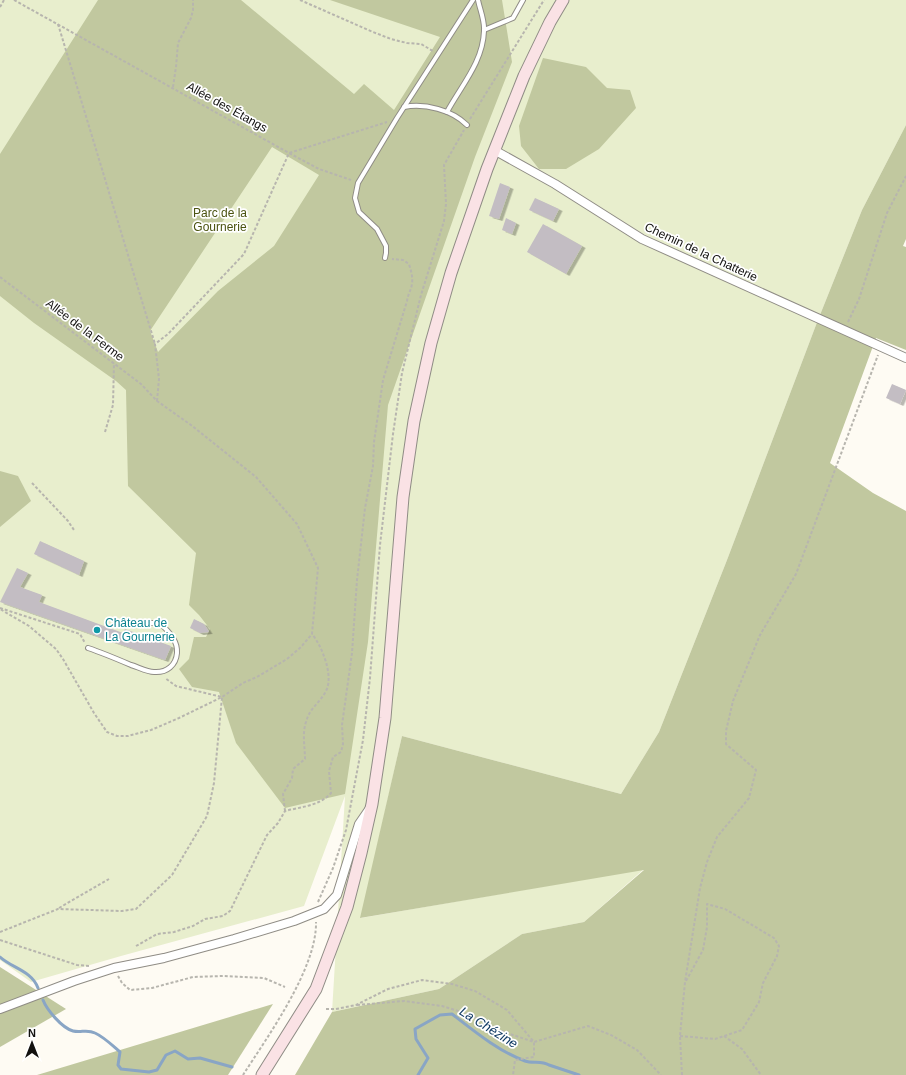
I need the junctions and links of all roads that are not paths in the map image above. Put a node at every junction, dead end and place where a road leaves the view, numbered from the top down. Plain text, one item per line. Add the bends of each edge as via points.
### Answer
1 (473, 0) edge
2 (478, 0) edge
3 (522, 0) edge
4 (562, 0) edge
5 (484, 30) junction
6 (404, 107) junction
7 (447, 112) junction
8 (467, 125) road end
9 (494, 150) junction
10 (385, 258) road end
11 (906, 358) edge
12 (148, 623) dead end
13 (88, 648) road end
14 (372, 804) junction
15 (0, 1009) edge
16 (262, 1075) edge

1 - 6 lane
2 - 5 lane
3 - 5 lane via 513,18
4 - 9 main road via 524,76
5 - 7 lane via 483,42 473,71
6 - 7 lane via 414,105
6 - 10 lane via 358,183 355,198 359,212 377,229 386,246
7 - 8 lane
9 - 11 street, Chemin de la Chatterie via 555,184 642,239
9 - 14 main road via 451,272 431,343 414,421 403,497 385,718
12 - 13 lane via 159,622 175,639 177,651 172,666 162,672 150,672
14 - 15 street via 359,824 337,895 324,909 294,921 178,954 114,968
14 - 16 main road via 347,907 316,989

